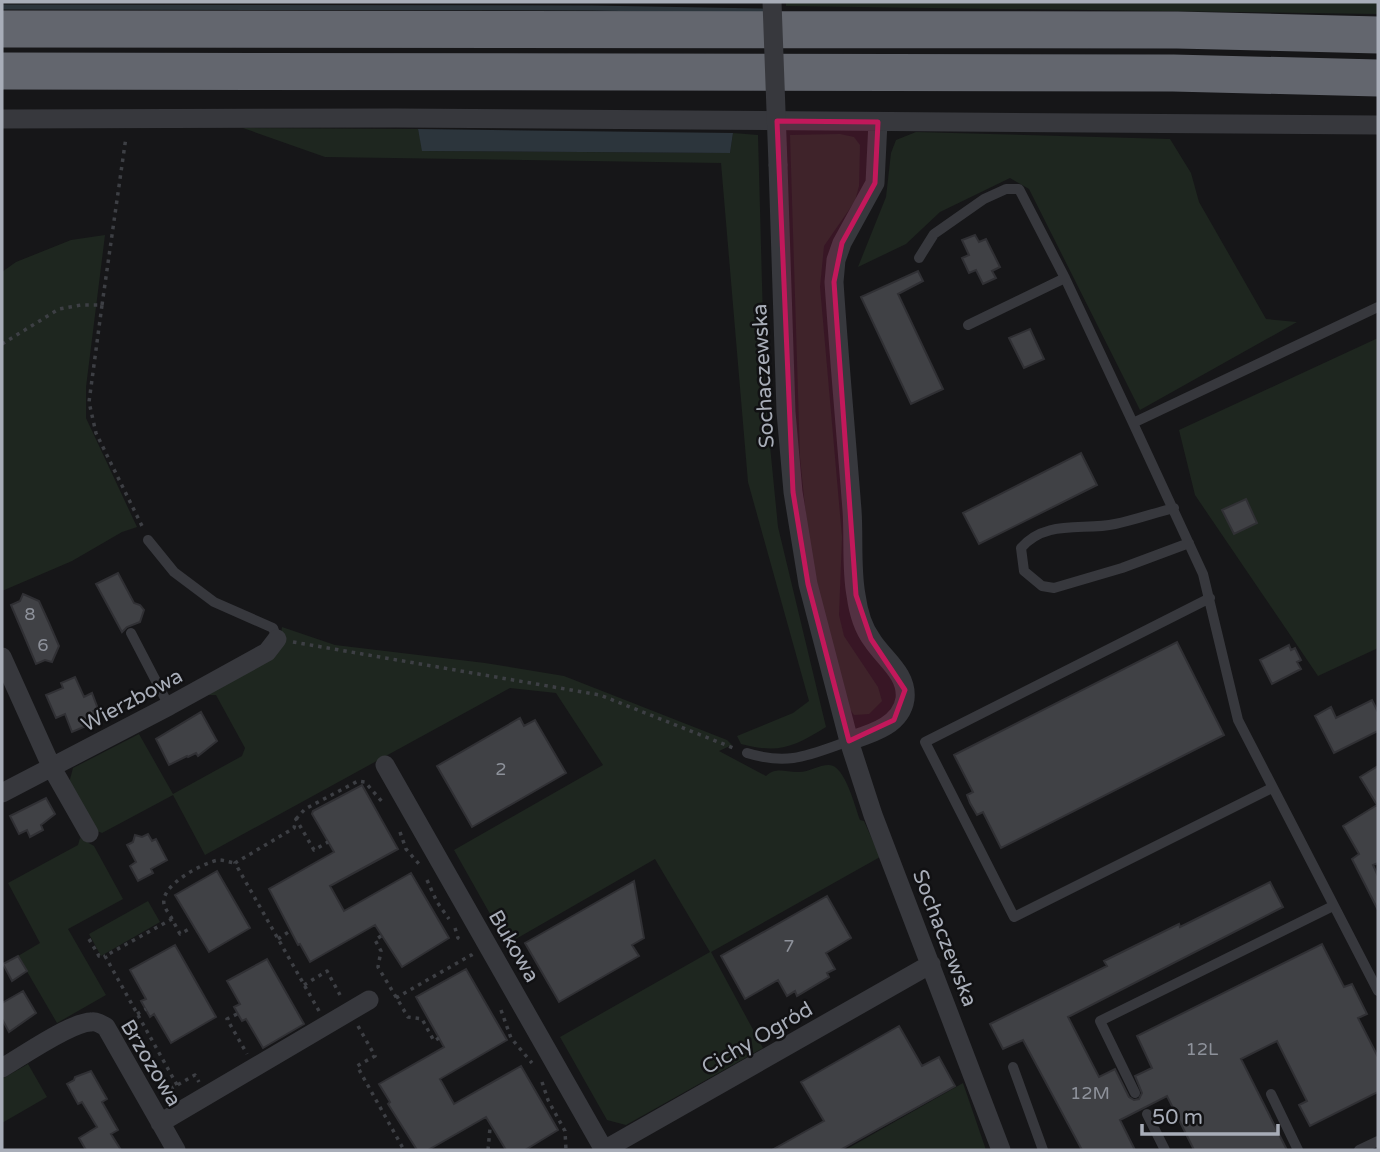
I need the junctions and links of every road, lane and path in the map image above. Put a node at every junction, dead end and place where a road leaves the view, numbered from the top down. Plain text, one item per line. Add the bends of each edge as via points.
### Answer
1 (772, 2) edge
2 (2, 29) edge
3 (1378, 35) edge
4 (2, 71) edge
5 (1378, 78) edge
6 (128, 118) junction
7 (2, 119) edge
8 (878, 122) junction
9 (1378, 125) edge
10 (919, 258) dead end
11 (1065, 278) junction
12 (102, 305) junction
13 (1378, 307) edge
14 (968, 325) dead end
15 (2, 344) edge
16 (1133, 423) junction
17 (1174, 508) junction
18 (148, 540) joint
19 (1189, 543) junction
20 (1210, 598) junction
21 (131, 633) dead end
22 (277, 639) junction
23 (2, 657) edge
24 (169, 706) junction
25 (849, 741) junction
26 (747, 752) joint
27 (384, 765) dead end
28 (52, 768) junction
29 (1272, 788) junction
30 (2, 793) edge
31 (387, 808) dead end
32 (296, 819) junction
33 (398, 827) dead end
34 (89, 833) dead end
35 (328, 842) dead end
36 (235, 863) junction
37 (1333, 906) junction
38 (172, 919) junction
39 (189, 929) dead end
40 (290, 931) dead end
41 (381, 936) dead end
42 (89, 939) dead end
43 (278, 939) junction
44 (470, 951) junction
45 (105, 956) junction
46 (931, 964) junction
47 (476, 965) dead end
48 (304, 985) junction
49 (1378, 991) edge
50 (396, 998) junction
51 (369, 1000) dead end
52 (500, 1007) dead end
53 (146, 1009) dead end
54 (350, 1012) junction
55 (137, 1014) junction
56 (237, 1014) dead end
57 (327, 1025) junction
58 (439, 1038) dead end
59 (2, 1068) edge
60 (255, 1068) junction
61 (1013, 1068) dead end
62 (177, 1085) dead end
63 (1135, 1093) dead end
64 (1271, 1094) dead end
65 (1147, 1114) dead end
66 (395, 1117) dead end
67 (388, 1122) junction
68 (160, 1123) junction
69 (490, 1128) dead end
70 (1378, 1141) edge
71 (176, 1150) edge
72 (404, 1150) edge
73 (488, 1150) edge
74 (566, 1150) edge
75 (604, 1150) edge
76 (1001, 1150) edge
77 (1043, 1150) edge
78 (1165, 1150) edge
79 (1298, 1150) edge
80 (1359, 1150) edge

1 - 25 street, Sochaczewska, bridge via 786,412 793,492 808,584
2 - 3 highway via 1177,30
4 - 5 highway via 1173,73
6 - 7 street
6 - 8 street
6 - 12 path
8 - 9 street
8 - 25 street via 875,183 842,243 834,282 856,595 871,639 901,677 905,690 904,703 894,720
10 - 11 lane via 934,234 984,199 1006,189 1019,189
11 - 14 lane
11 - 16 lane
12 - 15 path via 59,309
12 - 18 path via 89,402 96,433
13 - 16 lane
16 - 17 lane
17 - 19 lane
17 - 19 lane via 1112,525 1076,526 1038,535 1021,548 1024,571 1042,586 1054,588
18 - 22 lane via 174,572 214,602 273,628
19 - 20 lane
20 - 29 lane via 1238,720
20 - 29 lane via 925,742 1014,917
21 - 24 lane
22 - 24 street, Wierzbowa via 267,652
22 - 26 path via 600,695
23 - 28 street
24 - 28 street, Wierzbowa
25 - 26 lane via 783,760
25 - 46 street, Sochaczewska
27 - 75 street, Bukowa
28 - 30 street, Wierzbowa
28 - 34 street
29 - 37 lane
31 - 32 path via 369,785 358,781 305,809
32 - 35 path via 314,850
32 - 36 path via 294,828
33 - 44 path via 406,849
36 - 38 path via 211,862 171,884 163,904
36 - 43 path
37 - 49 lane
37 - 63 lane via 1100,1021
38 - 39 path via 180,934
38 - 45 path
40 - 43 path
41 - 50 path via 375,940 381,951 378,967
42 - 45 path via 99,956
43 - 48 path
44 - 47 path
44 - 50 path
45 - 55 path
46 - 75 street, Cichy Ogród
46 - 76 street, Sochaczewska
48 - 54 path via 327,971
48 - 57 path
50 - 58 path via 408,1017 422,1019 434,1041
51 - 54 street
52 - 74 path via 511,1038 539,1073 565,1131
53 - 55 path
54 - 57 street
54 - 67 path via 375,1056 357,1066
55 - 62 path
56 - 60 path via 227,1019
57 - 60 street
59 - 68 street, Brzozowa via 74,1026 100,1023
60 - 68 street
61 - 77 lane
64 - 79 lane
65 - 78 lane
66 - 67 path
67 - 72 path
68 - 71 street, Brzozowa
69 - 73 path
70 - 80 lane

